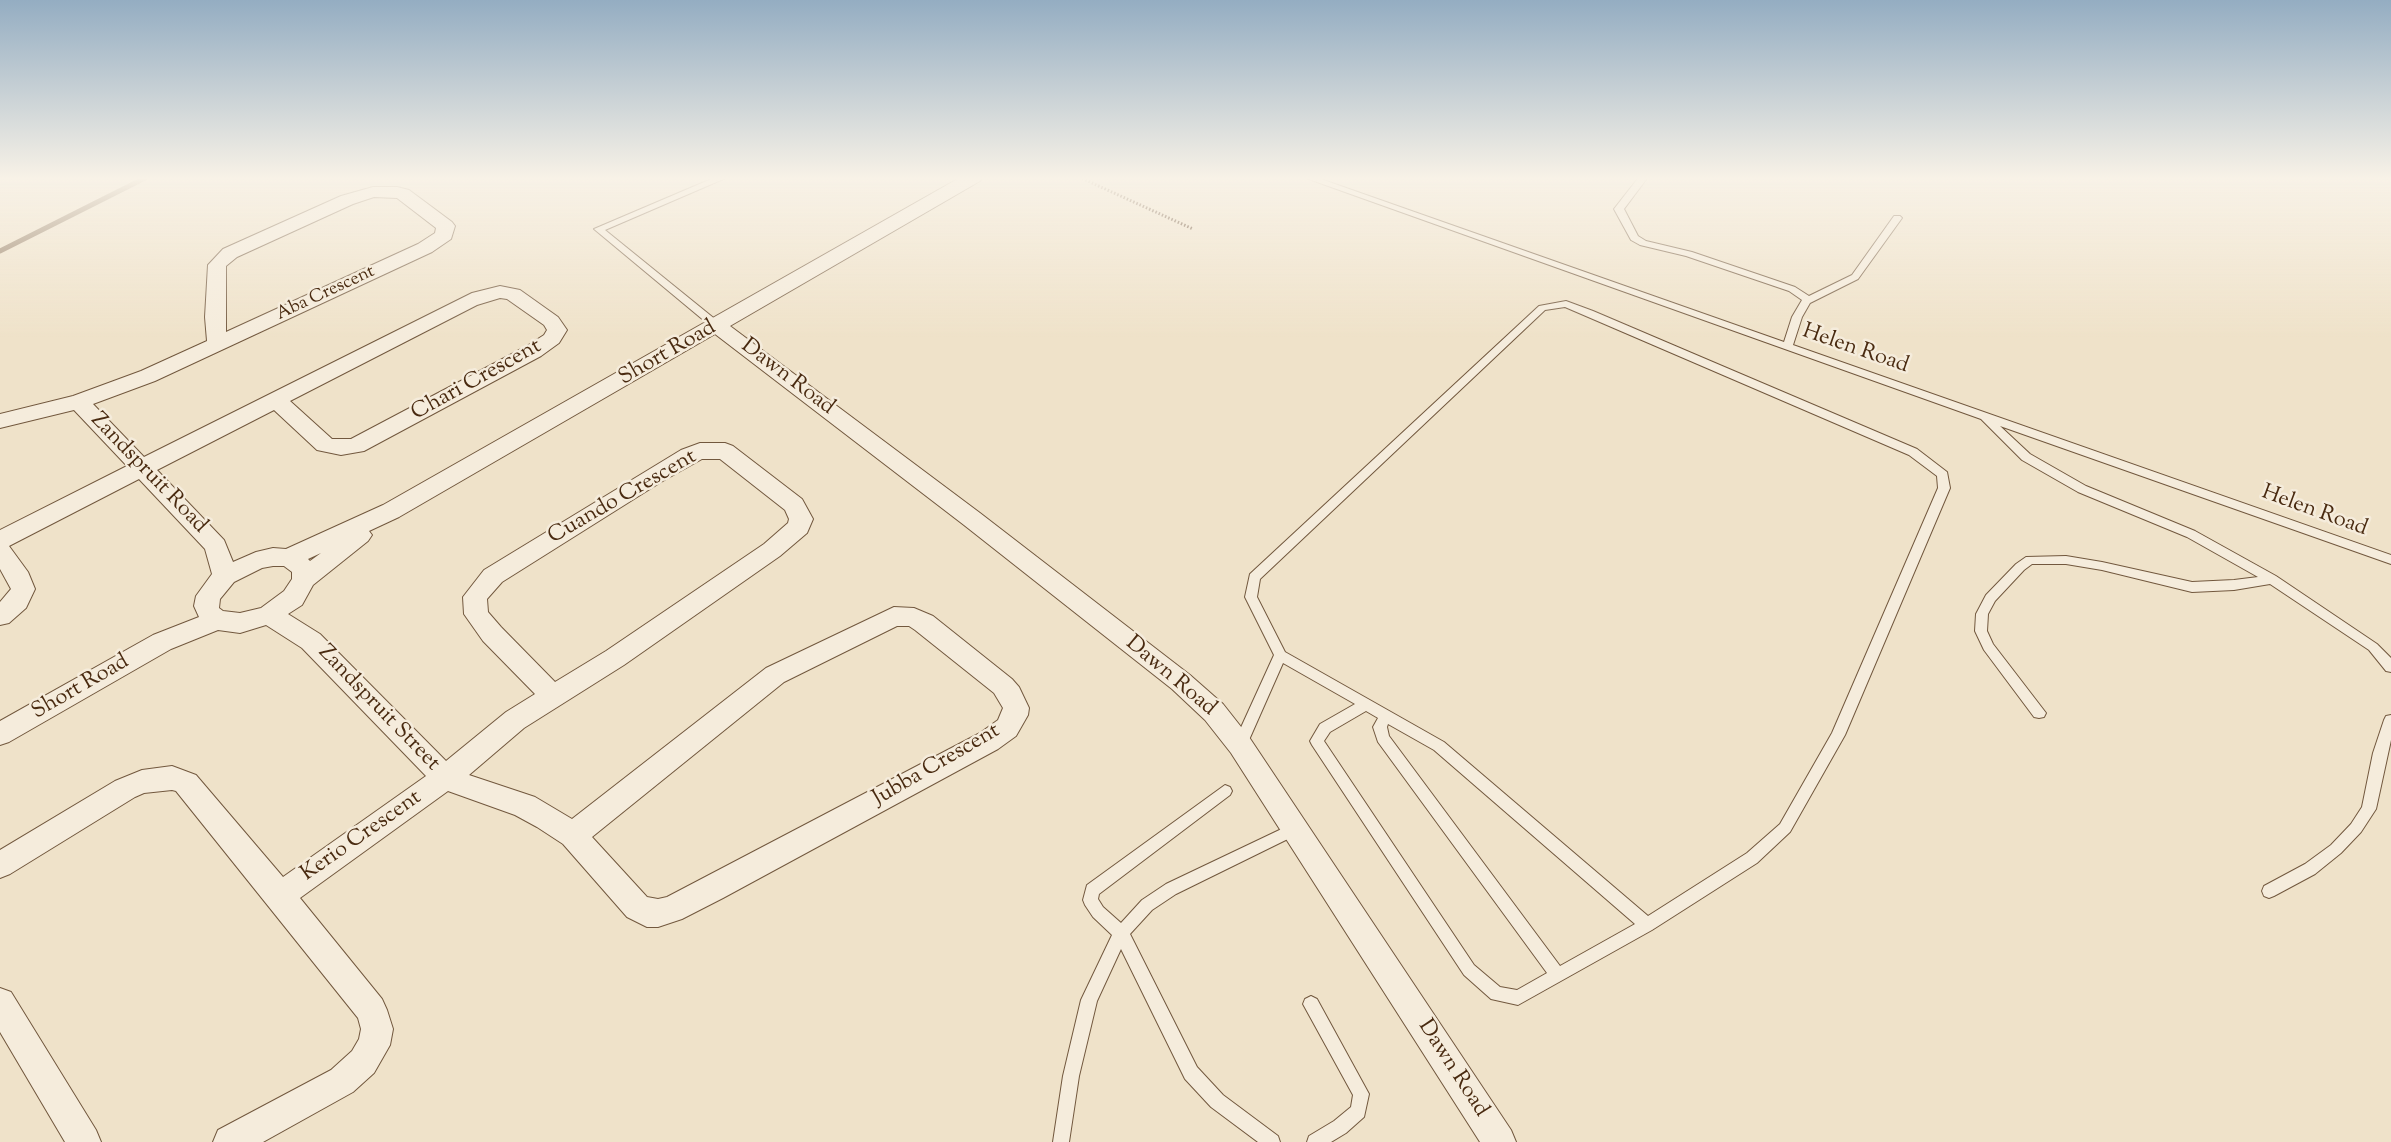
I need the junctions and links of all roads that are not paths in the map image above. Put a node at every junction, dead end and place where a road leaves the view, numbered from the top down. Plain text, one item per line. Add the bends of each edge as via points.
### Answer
1 (280, 230) edge
2 (445, 230) edge
3 (601, 230) edge
4 (882, 230) edge
5 (1457, 230) edge
6 (1630, 230) edge
7 (1888, 230) edge
8 (1809, 300) junction
9 (717, 326) junction
10 (217, 344) junction
11 (1787, 347) junction
12 (276, 400) junction
13 (79, 402) junction
14 (1983, 416) junction
15 (0, 421) edge
16 (142, 468) junction
17 (391, 512) junction
18 (0, 540) edge
19 (216, 546) junction
20 (0, 551) edge
21 (288, 558) junction
22 (2391, 560) edge
23 (256, 561) junction
24 (225, 576) junction
25 (2272, 579) junction
26 (299, 589) junction
27 (212, 613) junction
28 (269, 615) junction
29 (0, 616) edge
30 (311, 641) junction
31 (1280, 655) junction
32 (2391, 667) edge
33 (554, 696) junction
34 (1366, 704) junction
35 (2039, 712) dead end
36 (1386, 716) junction
37 (2391, 720) edge
38 (0, 734) edge
39 (1240, 745) junction
40 (445, 778) junction
41 (1225, 791) dead end
42 (1295, 829) junction
43 (573, 835) junction
44 (0, 865) edge
45 (2269, 891) dead end
46 (280, 896) junction
47 (1647, 926) junction
48 (1121, 933) junction
49 (1558, 976) junction
50 (0, 1003) edge
51 (1311, 1004) dead end
52 (84, 1142) edge
53 (230, 1142) edge
54 (1061, 1142) edge
55 (1272, 1142) edge
56 (1315, 1142) edge
57 (1499, 1142) edge

1 - 10 street, Aba Crescent via 230,253 217,264
2 - 10 street, Aba Crescent via 425,248
3 - 9 lane
4 - 9 street, Short Road
5 - 11 lane, Helen Road
6 - 8 lane via 1643,243 1689,254 1792,289
7 - 8 lane via 1855,278
8 - 11 lane via 1797,316
9 - 17 street, Short Road
9 - 39 street, Dawn Road via 1181,682 1214,712
10 - 13 street, Aba Crescent
11 - 14 lane, Helen Road
12 - 12 street, Chari Crescent via 486,295 513,294 551,321 557,330 552,339 534,351 356,446 325,445
12 - 16 street, Chari Crescent
13 - 15 street, Aba Crescent
13 - 16 street, Zandspruit Road
14 - 22 lane, Helen Road
14 - 25 lane via 2026,457 2082,489 2191,534
16 - 18 street, Chari Crescent
16 - 19 street, Zandspruit Road
17 - 21 street, Short Road
17 - 26 street, Short Road
19 - 23 street, Zandspruit Road
19 - 24 street, Zandspruit Road
20 - 29 street via 23,589 17,601
21 - 23 street, Short Road
21 - 26 street, Zandspruit Street via 304,571
23 - 24 street
24 - 27 street via 211,591
25 - 32 lane via 2373,647
25 - 35 lane via 2192,587 2066,560 2030,561 1990,598 1982,614 1981,631 1988,647
26 - 28 street, Short Road
26 - 30 street, Zandspruit Street
27 - 28 street, Short Road via 240,623
27 - 38 street, Short Road
28 - 30 street, Zandspruit Street
30 - 40 street, Zandspruit Street
31 - 34 lane
31 - 39 lane
31 - 47 lane via 1251,597 1254,577 1542,308 1566,304 1590,313 1890,442 1932,465 1942,475 1944,488 1838,735 1785,828 1752,858
33 - 33 street, Cuando Crescent via 772,550 799,527 801,519 794,505 725,451 700,451 493,576 475,597 476,614
33 - 40 street, Cuando Crescent via 515,720
34 - 36 lane
34 - 49 lane via 1324,728 1317,741 1469,970 1496,994 1518,998
36 - 47 lane via 1439,746
36 - 49 lane via 1380,727 1383,738
37 - 45 lane via 2368,809 2356,828 2310,869
39 - 42 street, Dawn Road
40 - 43 street, Jubba Crescent via 525,806
40 - 46 street, Kerio Crescent
41 - 48 lane via 1092,890 1090,900 1098,912
42 - 48 lane via 1171,889 1147,905
42 - 57 street, Dawn Road
43 - 43 street, Jubba Crescent via 637,907 647,913 658,913 713,889 989,741 1007,728 1016,708 1002,686 924,623 914,617 894,616 775,675
44 - 46 street, Kerio Crescent via 125,789 172,778 186,783
46 - 53 street, Kerio Crescent via 372,1010 377,1029 374,1045 363,1062 342,1081
47 - 49 lane
48 - 54 lane via 1089,1000
48 - 55 lane via 1191,1073 1217,1101
50 - 52 street
51 - 56 lane via 1361,1094 1358,1111

